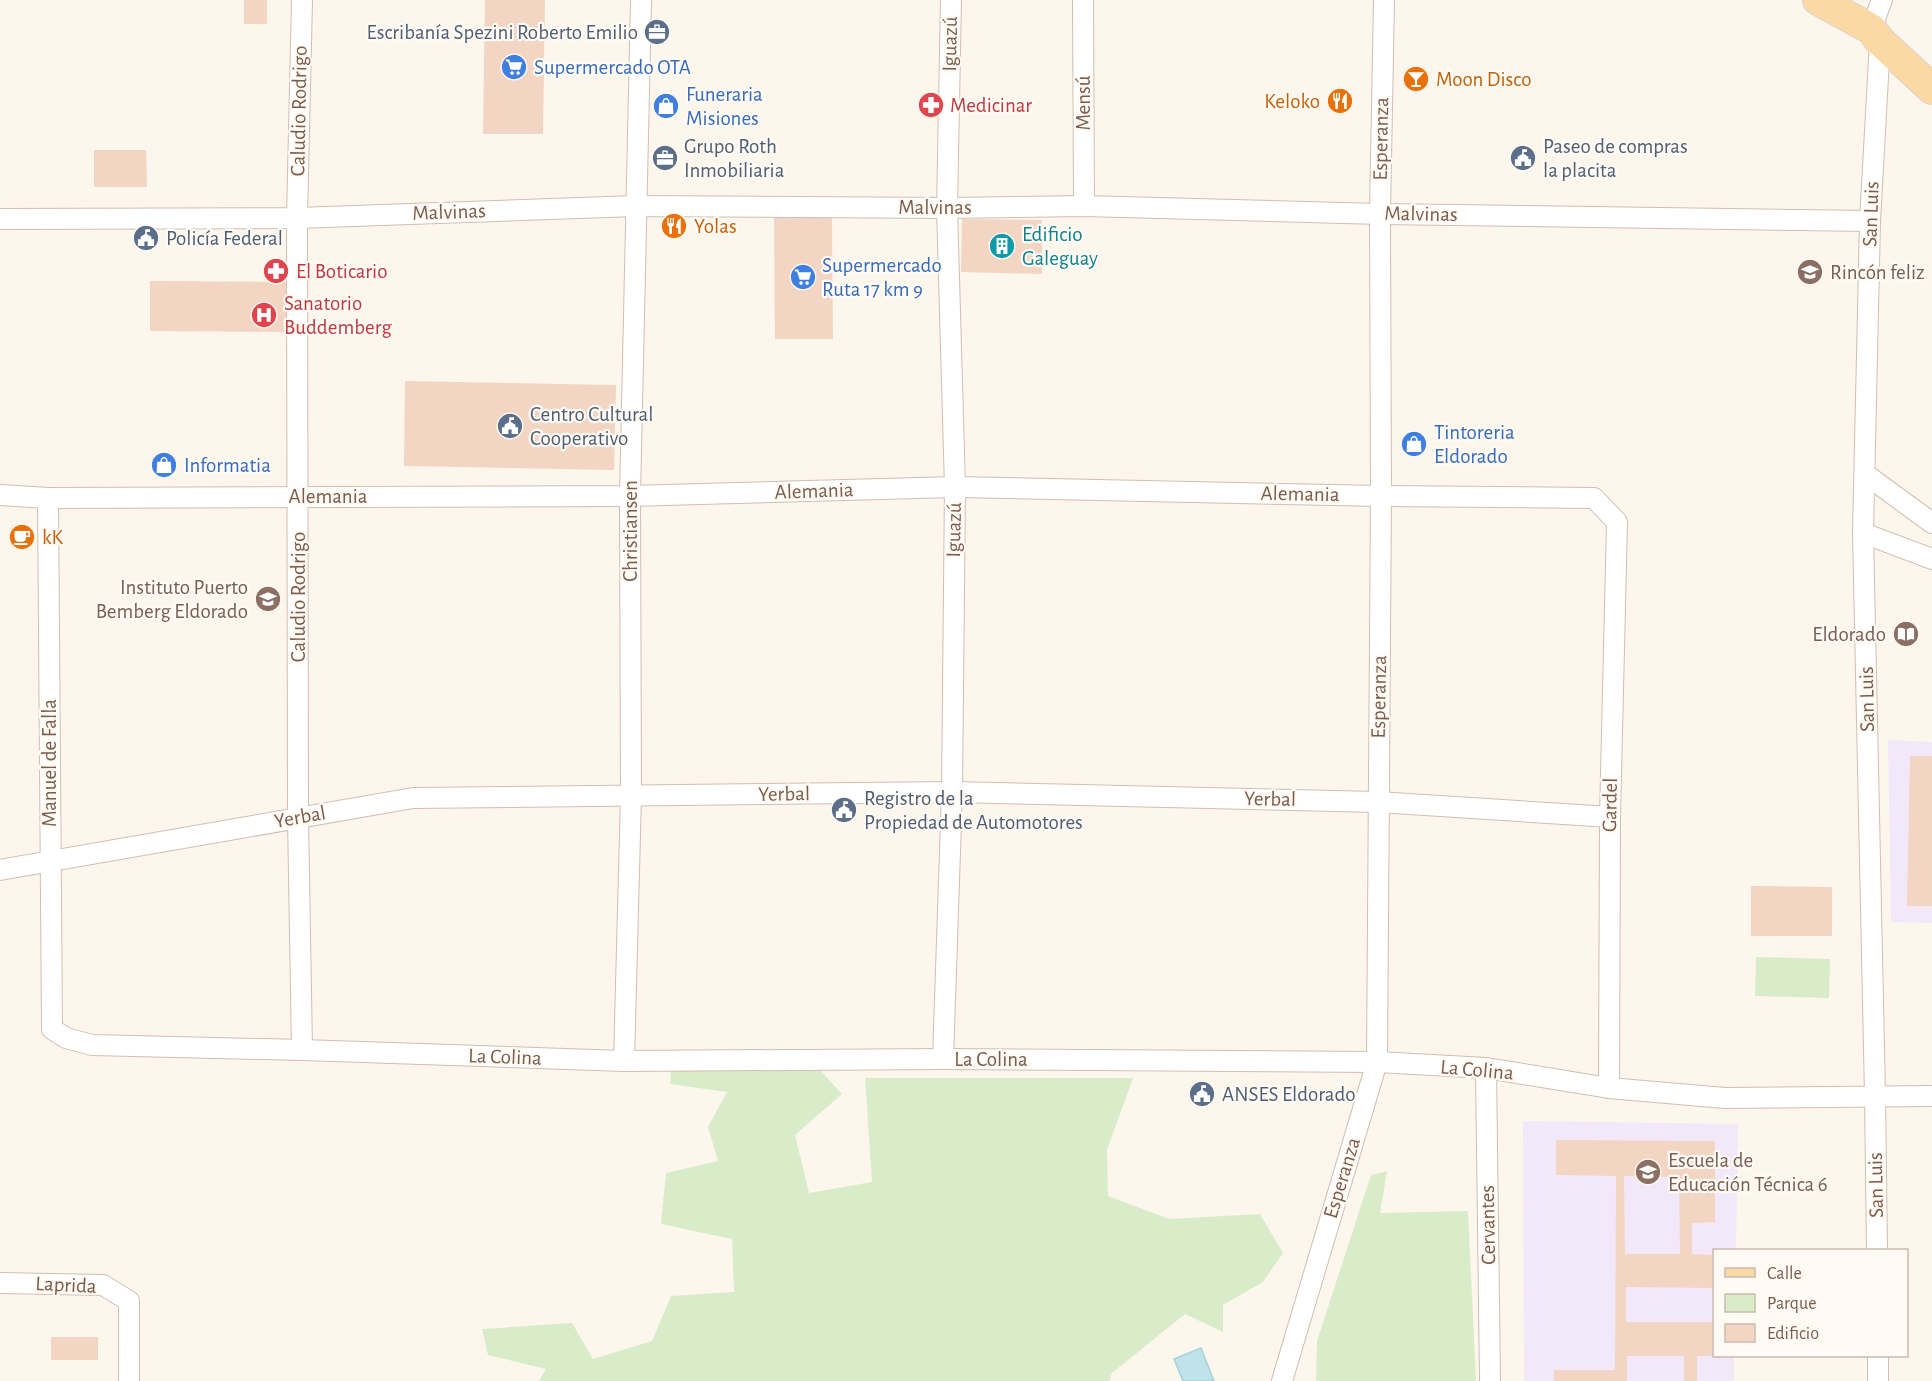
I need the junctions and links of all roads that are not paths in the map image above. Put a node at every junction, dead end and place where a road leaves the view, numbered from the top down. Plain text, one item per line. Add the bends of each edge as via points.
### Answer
1 (302, 0) edge
2 (641, 0) edge
3 (951, 0) edge
4 (1083, 0) edge
5 (1384, 0) edge
6 (1818, 0) edge
7 (1882, 0) edge
8 (1876, 35) junction
9 (1932, 89) edge
10 (636, 206) junction
11 (1084, 206) junction
12 (947, 208) junction
13 (1380, 213) junction
14 (297, 218) junction
15 (0, 219) edge
16 (1870, 221) junction
17 (1864, 474) junction
18 (955, 487) junction
19 (0, 495) edge
20 (298, 496) junction
21 (630, 496) junction
22 (1381, 496) junction
23 (48, 498) junction
24 (1617, 522) joint
25 (1932, 523) edge
26 (1863, 533) junction
27 (1932, 560) edge
28 (952, 792) junction
29 (631, 796) junction
30 (1378, 802) junction
31 (298, 817) junction
32 (1610, 817) junction
33 (50, 860) junction
34 (0, 870) edge
35 (52, 1029) joint
36 (302, 1050) junction
37 (943, 1059) junction
38 (624, 1061) junction
39 (1377, 1062) junction
40 (1486, 1068) junction
41 (1609, 1088) junction
42 (1875, 1095) junction
43 (1932, 1096) edge
44 (1877, 1249) edge
45 (0, 1283) edge
46 (1878, 1357) edge
47 (129, 1381) edge
48 (1282, 1381) edge
49 (1490, 1381) edge
50 (1878, 1381) edge

1 - 14 street, Caludio Rodrigo
2 - 10 street, Christiansen
3 - 12 street, Iguazú
4 - 11 street, Mensú
5 - 13 street, Esperanza
6 - 8 main road
7 - 8 street, San Luis
8 - 9 main road
8 - 16 street, San Luis
10 - 12 street, Malvinas
10 - 14 street, Malvinas
10 - 21 street, Christiansen
11 - 12 street, Malvinas
11 - 13 street, Malvinas
12 - 18 street, Iguazú
13 - 16 street, Malvinas
13 - 22 street, Esperanza
14 - 15 street, Malvinas
14 - 20 street, Caludio Rodrigo
16 - 17 street, San Luis
17 - 25 street
17 - 26 street, San Luis
18 - 21 street, Alemania
18 - 22 street, Alemania
18 - 28 street, Iguazú
19 - 23 street, Alemania
20 - 21 street, Alemania
20 - 23 street, Alemania
20 - 31 street, Caludio Rodrigo
21 - 29 street, Christiansen
22 - 24 street, Alemania via 1594,498
22 - 30 street, Esperanza
23 - 33 street, Manuel de Falla
24 - 32 street, Gardel
26 - 27 street
26 - 42 street, San Luis
28 - 29 street, Yerbal
28 - 30 street, Yerbal
28 - 37 street, Iguazú
29 - 31 street, Yerbal via 414,798
29 - 38 street, Christiansen
30 - 32 street, Yerbal
30 - 39 street, Esperanza
31 - 33 street, Yerbal
31 - 36 street, Caludio Rodrigo
32 - 41 street, Gardel
33 - 34 street, Yerbal
33 - 35 street, Manuel de Falla
35 - 36 street, La Colina via 66,1038 92,1045
36 - 38 street, La Colina
37 - 38 street, La Colina
37 - 39 street, La Colina
39 - 40 street, La Colina
39 - 48 street, Esperanza
40 - 41 street, La Colina
40 - 49 street, Cervantes
41 - 42 street, La Colina via 1725,1098
42 - 43 street, La Colina
42 - 44 street, San Luis
45 - 47 street, Laprida via 103,1285 129,1301
46 - 50 street

